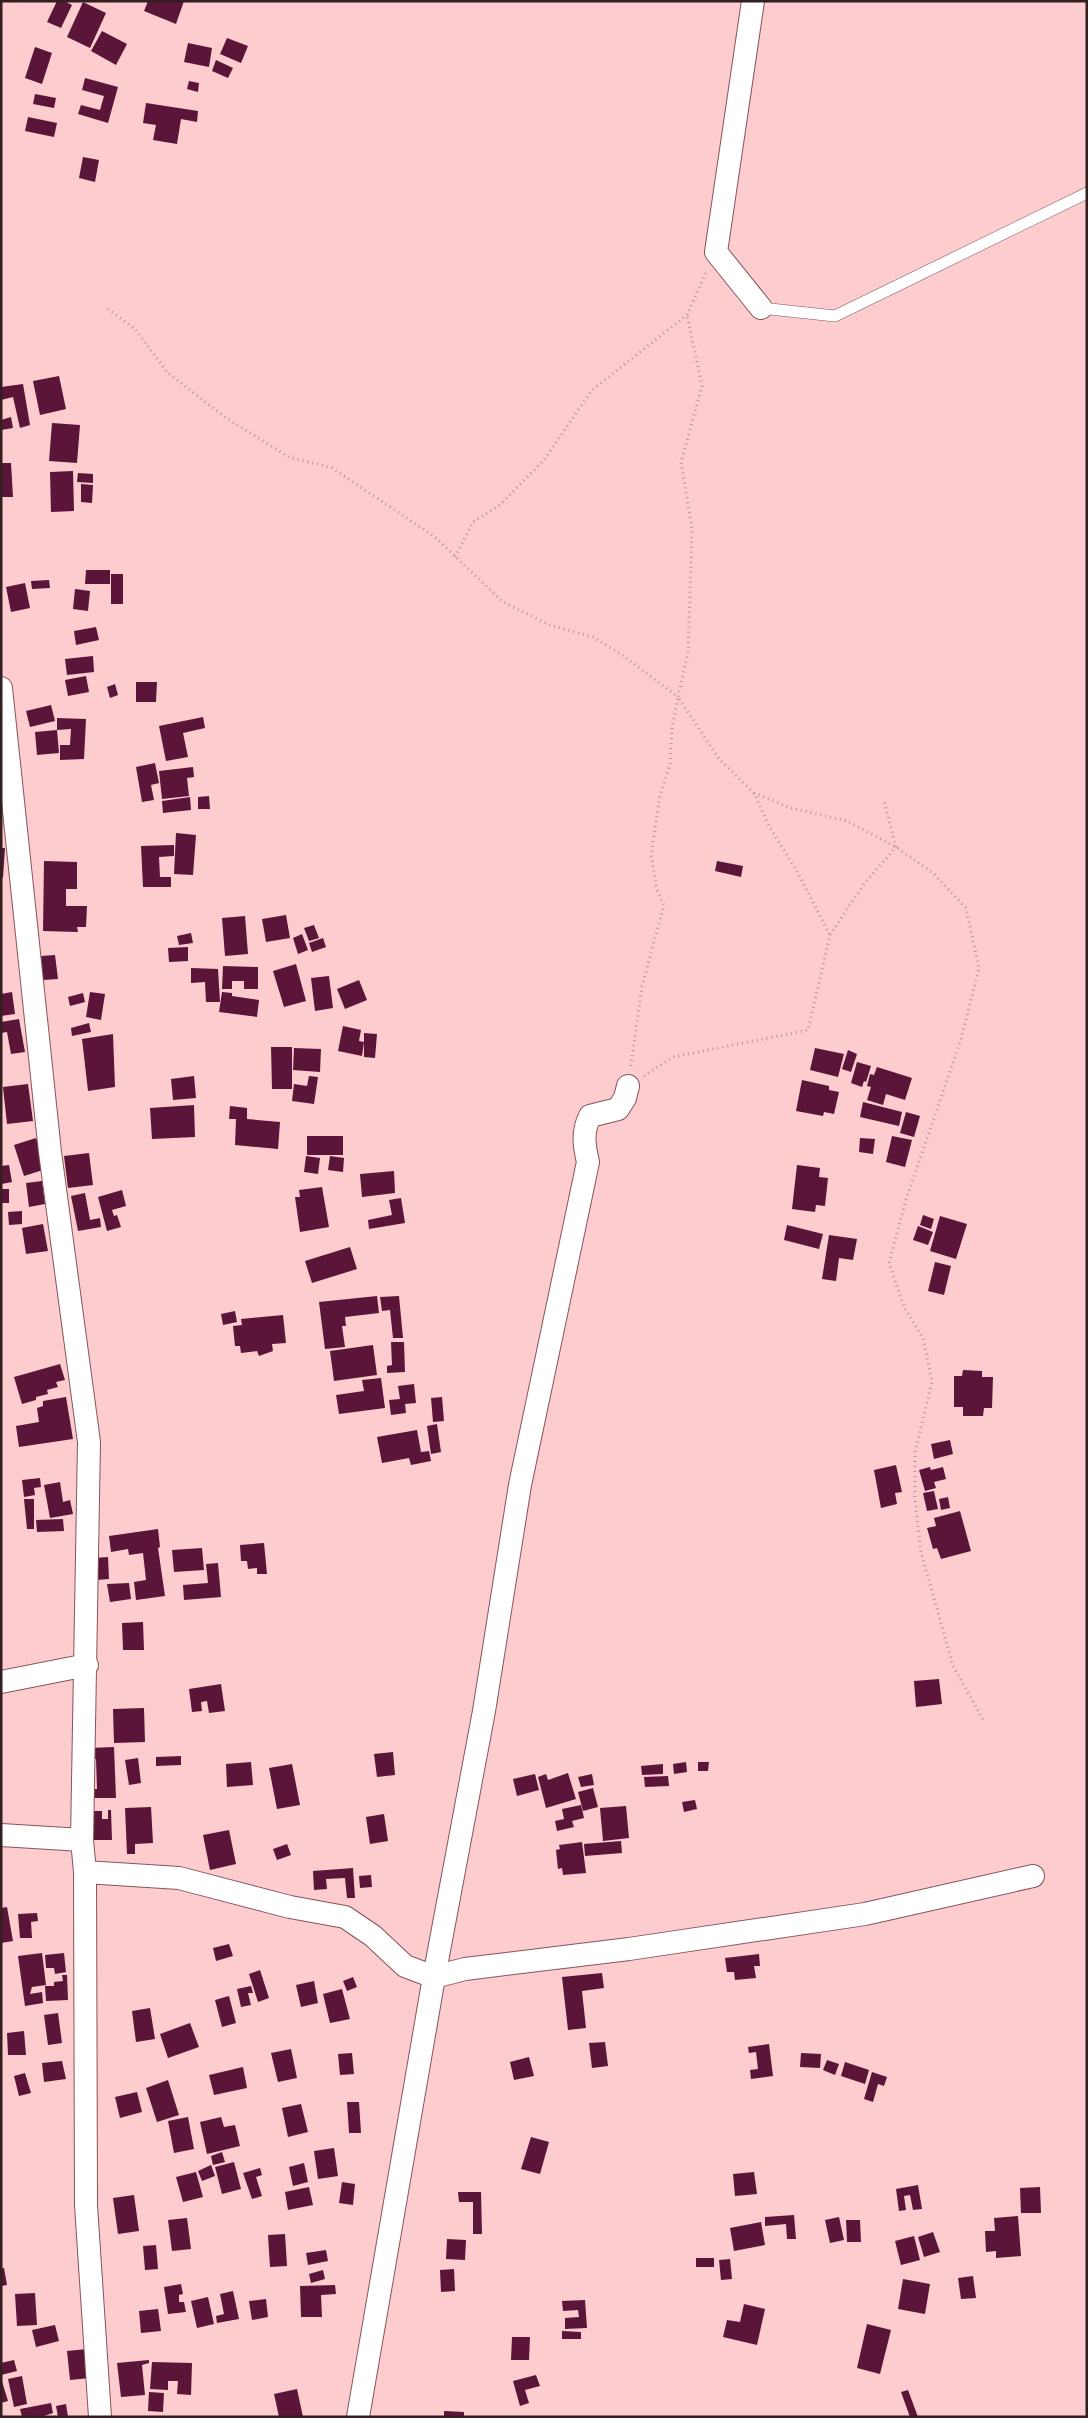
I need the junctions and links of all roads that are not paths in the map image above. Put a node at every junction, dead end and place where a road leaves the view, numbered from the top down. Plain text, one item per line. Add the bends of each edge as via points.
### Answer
1 (753, 1) edge
2 (1087, 193) edge
3 (761, 308) joint
4 (1, 688) edge
5 (628, 1086) road end
6 (87, 1665) junction
7 (1, 1682) edge
8 (1, 1835) edge
9 (82, 1840) junction
10 (85, 1872) junction
11 (1033, 1876) dead end
12 (434, 1977) junction
13 (100, 2417) edge
14 (358, 2417) edge

1 - 3 street via 716,252
2 - 3 lane via 835,316
4 - 6 street via 50,1152 90,1442
5 - 12 street via 626,1098 618,1109 590,1116 584,1128 588,1162 520,1485 484,1711
6 - 7 street
6 - 9 street
8 - 9 street
9 - 10 street
10 - 12 street via 179,1878 290,1907 345,1917 405,1966
10 - 13 street via 86,2205
11 - 12 street via 865,1914 629,1949 465,1969
12 - 14 street

